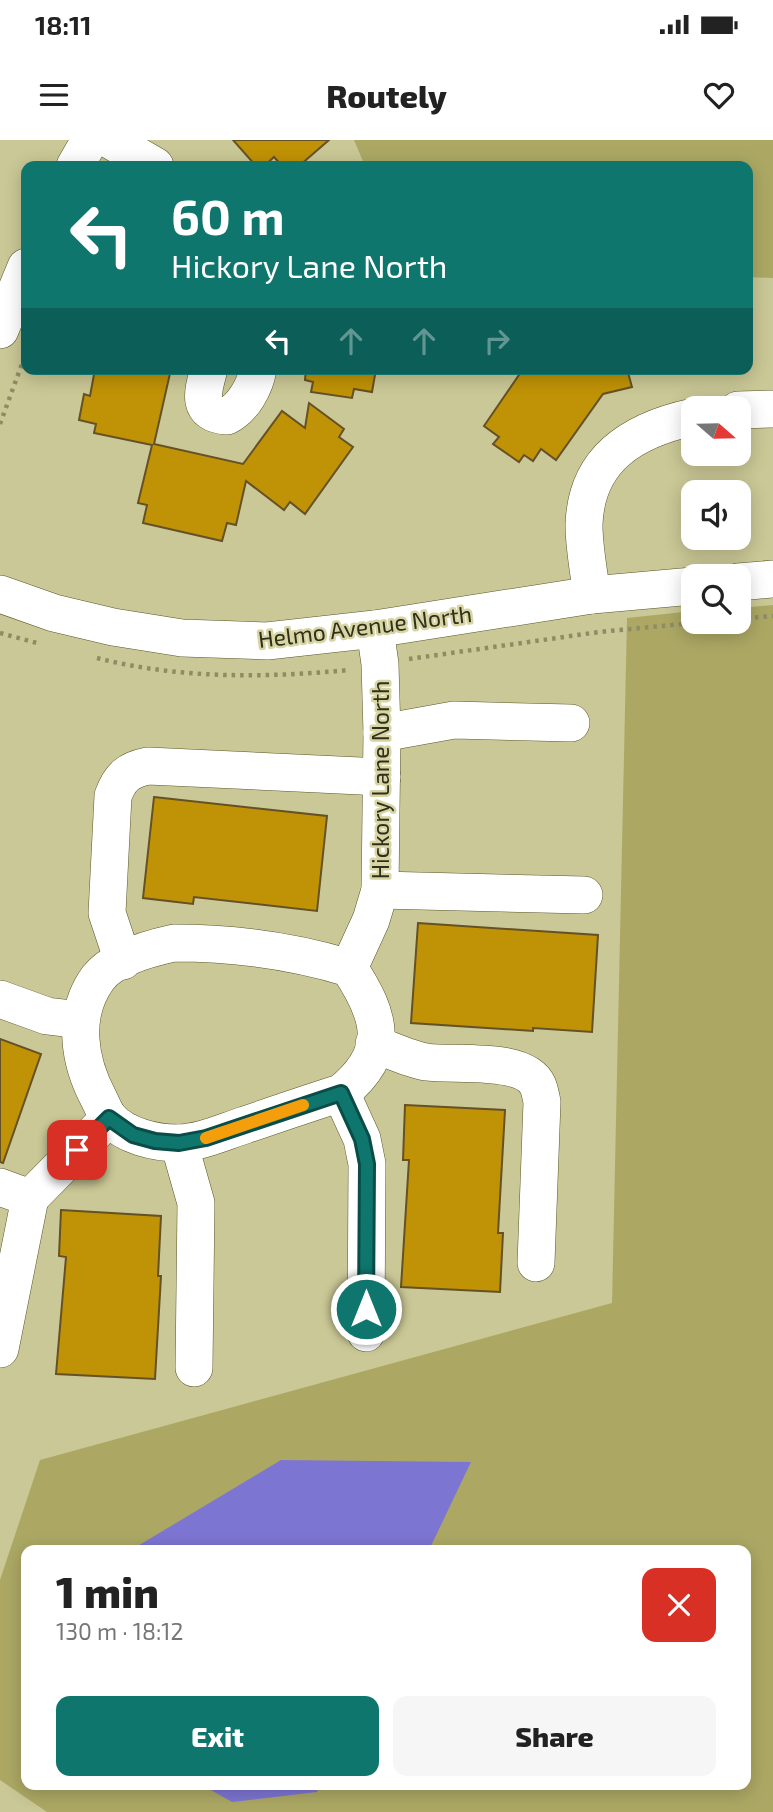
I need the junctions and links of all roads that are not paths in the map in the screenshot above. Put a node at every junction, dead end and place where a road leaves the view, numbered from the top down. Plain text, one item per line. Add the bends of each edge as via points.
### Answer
1 (90, 140) edge
2 (110, 140) edge
3 (78, 161) edge
4 (146, 161) edge
5 (21, 279) edge
6 (0, 330) edge
7 (208, 375) edge
8 (256, 375) edge
9 (773, 409) edge
10 (751, 410) edge
11 (681, 420) edge
12 (773, 579) edge
13 (751, 581) edge
14 (681, 587) edge
15 (0, 594) edge
16 (592, 596) junction
17 (375, 629) junction
18 (571, 723) dead end
19 (382, 733) junction
20 (382, 777) junction
21 (380, 890) junction
22 (584, 895) dead end
23 (123, 961) junction
24 (349, 968) junction
25 (0, 999) edge
26 (81, 1020) junction
27 (374, 1044) junction
28 (341, 1093) junction
29 (109, 1118) junction
30 (179, 1143) junction
31 (15, 1193) edge
32 (536, 1263) dead end
33 (366, 1333) dead end
34 (0, 1349) edge
35 (194, 1368) dead end

1 - 3 street
2 - 4 street
5 - 6 street
7 - 8 street via 204,402 210,411 221,415 238,407
9 - 10 street
11 - 16 street via 632,439 595,477 584,524
12 - 13 street
14 - 16 street, Helmo Avenue North
15 - 17 street, Helmo Avenue North via 65,616 181,638 267,641
16 - 17 street, Helmo Avenue North
17 - 19 street, Hickory Lane North
18 - 19 street via 454,720
19 - 20 street, Hickory Lane North
20 - 21 street, Hickory Lane North
20 - 23 street via 148,766 131,769 119,780 113,796 107,913
21 - 22 street
21 - 24 street, Hickory Lane North
23 - 24 street via 147,948 210,943
23 - 26 street via 100,976
24 - 27 street via 373,1008 378,1028
25 - 26 street via 47,1016
26 - 29 street via 81,1050 89,1080
27 - 28 street via 368,1065
27 - 32 street via 422,1061 509,1066 523,1070 538,1084 542,1102
28 - 30 street
28 - 33 street via 362,1139 367,1164
29 - 30 street via 133,1135
29 - 31 street
30 - 35 street via 196,1203
31 - 34 street

